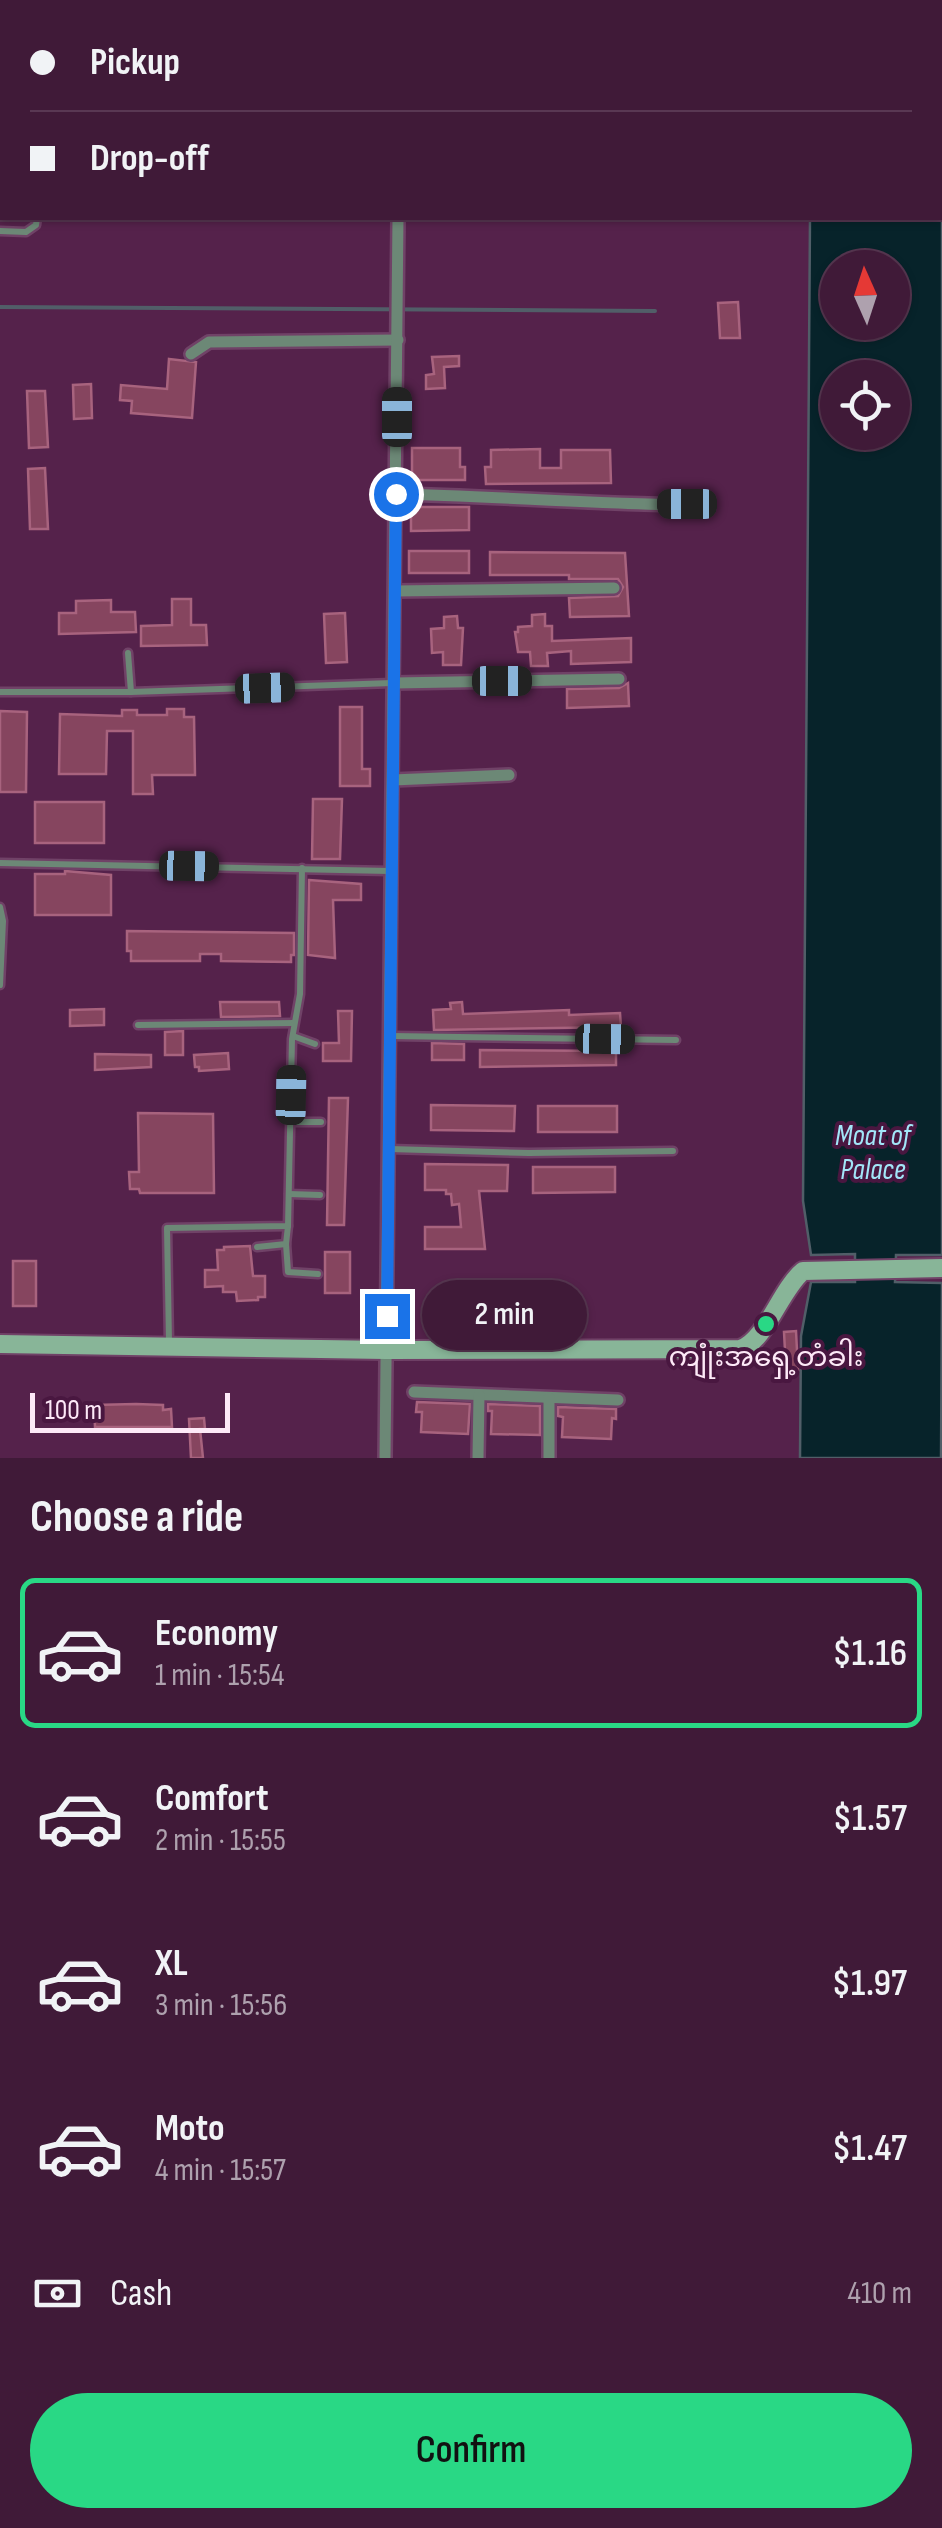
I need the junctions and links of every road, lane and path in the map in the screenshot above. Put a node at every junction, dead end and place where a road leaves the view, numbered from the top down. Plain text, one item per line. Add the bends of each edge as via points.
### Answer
1 (37, 220) edge
2 (398, 220) edge
3 (0, 231) edge
4 (398, 340) junction
5 (192, 354) dead end
6 (396, 494) junction
7 (687, 504) dead end
8 (614, 588) dead end
9 (395, 591) junction
10 (128, 653) dead end
11 (619, 679) dead end
12 (394, 684) junction
13 (0, 692) edge
14 (131, 692) junction
15 (508, 775) dead end
16 (393, 780) junction
17 (0, 863) edge
18 (302, 868) junction
19 (392, 871) junction
20 (0, 907) edge
21 (0, 985) edge
22 (294, 1023) junction
23 (138, 1024) dead end
24 (293, 1036) junction
25 (390, 1036) junction
26 (676, 1040) dead end
27 (315, 1044) dead end
28 (290, 1122) junction
29 (321, 1122) dead end
30 (388, 1149) junction
31 (674, 1151) dead end
32 (289, 1194) junction
33 (320, 1194) dead end
34 (288, 1226) junction
35 (286, 1244) junction
36 (257, 1247) dead end
37 (942, 1268) edge
38 (318, 1274) dead end
39 (0, 1344) edge
40 (170, 1347) junction
41 (386, 1350) junction
42 (414, 1392) dead end
43 (479, 1395) junction
44 (549, 1398) junction
45 (618, 1400) dead end
46 (385, 1458) edge
47 (478, 1458) edge
48 (549, 1458) edge

1 - 3 lane via 30,231
2 - 4 street
4 - 5 street via 209,342
4 - 6 street
6 - 7 street
6 - 9 street
8 - 9 street
9 - 12 street
10 - 14 lane
11 - 12 street
12 - 14 lane
12 - 16 street
13 - 14 lane
15 - 16 street
16 - 19 street
17 - 18 lane
18 - 19 lane
18 - 22 lane
19 - 25 street
20 - 21 lane
22 - 23 lane
22 - 24 lane
24 - 27 lane
24 - 28 lane
25 - 26 lane
25 - 30 street
28 - 29 lane
28 - 32 lane
30 - 31 lane
30 - 41 street
32 - 33 lane
32 - 34 lane
34 - 35 lane
34 - 40 lane via 167,1228
35 - 36 lane
35 - 38 lane via 288,1272
37 - 41 street via 798,1274 745,1348
39 - 40 street
40 - 41 street
41 - 46 street
42 - 43 street
43 - 44 street
43 - 47 street
44 - 45 street
44 - 48 street

